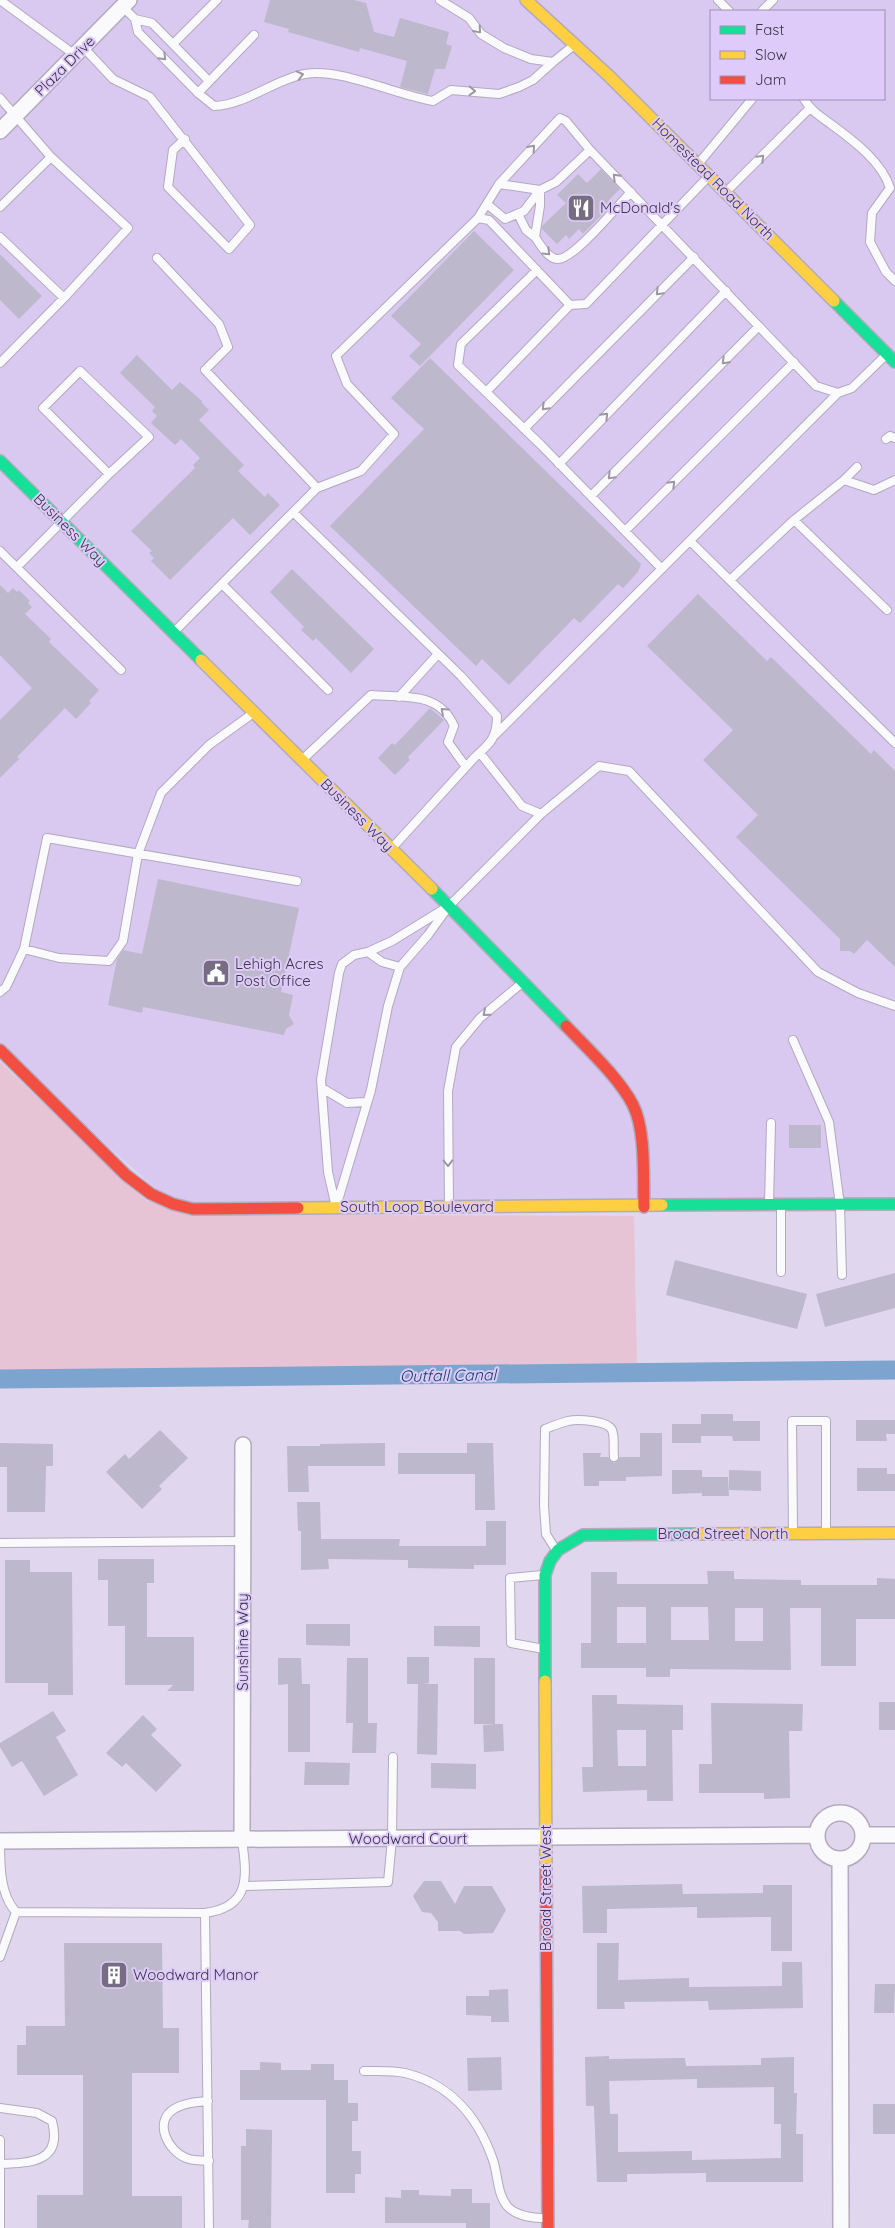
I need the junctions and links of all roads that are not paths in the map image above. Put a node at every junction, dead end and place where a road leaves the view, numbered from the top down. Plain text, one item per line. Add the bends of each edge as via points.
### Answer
1 (0, 0) edge
2 (218, 0) edge
3 (440, 0) edge
4 (526, 0) edge
5 (718, 0) edge
6 (774, 0) edge
7 (126, 3) edge
8 (728, 10) edge
9 (763, 10) edge
10 (135, 19) junction
11 (254, 35) dead end
12 (173, 44) junction
13 (574, 44) junction
14 (79, 51) junction
15 (553, 62) junction
16 (209, 81) junction
17 (198, 93) junction
18 (0, 98) edge
19 (751, 100) edge
20 (804, 100) edge
21 (809, 109) junction
22 (15, 116) junction
23 (0, 131) edge
24 (185, 139) junction
25 (590, 150) junction
26 (51, 156) junction
27 (698, 164) junction
28 (709, 176) junction
29 (500, 184) junction
30 (892, 187) edge
31 (540, 190) junction
32 (631, 192) junction
33 (726, 192) junction
34 (487, 204) junction
35 (0, 207) edge
36 (518, 214) junction
37 (478, 218) junction
38 (663, 224) junction
39 (0, 237) edge
40 (535, 237) junction
41 (694, 257) junction
42 (157, 258) dead end
43 (537, 270) junction
44 (895, 281) edge
45 (726, 291) junction
46 (64, 298) junction
47 (570, 305) junction
48 (759, 326) junction
49 (891, 358) edge
50 (794, 362) junction
51 (0, 363) edge
52 (486, 392) junction
53 (838, 393) junction
54 (524, 429) junction
55 (895, 438) edge
56 (886, 439) dead end
57 (0, 461) edge
58 (560, 464) junction
59 (857, 466) dead end
60 (109, 474) junction
61 (844, 480) junction
62 (895, 480) edge
63 (317, 488) junction
64 (591, 496) junction
65 (293, 512) junction
66 (794, 520) junction
67 (63, 523) junction
68 (625, 531) junction
69 (690, 541) junction
70 (0, 551) edge
71 (18, 567) junction
72 (662, 568) junction
73 (730, 580) junction
74 (222, 584) junction
75 (887, 610) dead end
76 (173, 633) junction
77 (438, 654) junction
78 (121, 670) dead end
79 (328, 690) dead end
80 (399, 697) junction
81 (254, 713) junction
82 (494, 736) junction
83 (895, 742) edge
84 (480, 753) junction
85 (302, 760) junction
86 (466, 767) junction
87 (541, 814) junction
88 (391, 849) junction
89 (138, 854) junction
90 (297, 881) dead end
91 (449, 906) junction
92 (24, 949) junction
93 (368, 952) junction
94 (400, 967) junction
95 (524, 982) junction
96 (0, 992) edge
97 (895, 1006) edge
98 (792, 1040) dead end
99 (0, 1050) edge
100 (322, 1088) junction
101 (366, 1102) junction
102 (771, 1124) dead end
103 (895, 1204) edge
104 (840, 1205) junction
105 (336, 1206) junction
106 (775, 1206) junction
107 (449, 1207) junction
108 (644, 1207) junction
109 (781, 1272) dead end
110 (842, 1275) dead end
111 (243, 1445) dead end
112 (614, 1457) dead end
113 (895, 1532) edge
114 (792, 1533) junction
115 (826, 1533) junction
116 (243, 1541) junction
117 (0, 1543) edge
118 (556, 1552) junction
119 (545, 1575) junction
120 (545, 1649) junction
121 (393, 1757) dead end
122 (817, 1835) junction
123 (863, 1835) junction
124 (895, 1835) edge
125 (546, 1838) junction
126 (392, 1839) junction
127 (242, 1840) junction
128 (0, 1841) edge
129 (840, 1859) junction
130 (244, 1886) junction
131 (16, 1912) junction
132 (205, 1913) junction
133 (0, 1957) edge
134 (364, 2071) dead end
135 (208, 2101) junction
136 (0, 2108) edge
137 (0, 2140) edge
138 (209, 2161) junction
139 (0, 2164) edge
140 (547, 2223) edge
141 (0, 2228) edge
142 (209, 2228) edge
143 (841, 2228) edge

1 - 14 lane
2 - 12 lane
3 -> 15 lane via 469,18 481,34 504,48 531,59
4 - 13 street, Homestead Road North
5 - 8 lane
6 - 9 lane
7 - 10 lane
7 - 14 street, Plaza Drive
10 - 12 lane via 152,22
10 -> 17 lane via 138,32
11 - 16 lane
12 - 16 lane
13 - 15 lane
13 - 27 street, Homestead Road North
14 - 22 street, Plaza Drive
14 - 24 lane via 113,80 150,97
17 -> 15 lane via 214,106 228,106 282,80 306,73 325,73 433,101 451,90 499,94 519,88
16 - 17 lane
18 - 22 lane
19 - 27 lane
20 - 21 lane
21 - 30 lane via 854,141 886,175
33 -> 21 lane
22 - 23 street, Plaza Drive
22 - 26 lane
24 - 24 lane via 250,225 229,248 168,187 173,150
29 -> 25 lane via 560,118
25 - 31 lane via 556,182
32 -> 25 lane
26 - 35 lane
26 - 46 lane via 128,228
27 - 28 street, Homestead Road North
28 - 33 street, Homestead Road North
28 - 38 lane
29 - 31 lane
29 - 34 lane
30 - 44 lane via 872,213 870,242 886,272
31 - 36 lane
31 - 40 lane
32 - 38 lane
40 -> 32 lane via 553,258 574,253
33 - 49 street, Homestead Road North
34 - 36 lane via 505,220
34 - 37 lane
36 - 40 lane via 526,230
37 - 43 lane via 489,220
37 - 63 lane via 336,356 347,384 394,434 361,471
38 - 41 lane
38 - 47 lane via 586,304
39 - 46 lane
41 - 45 lane
41 -> 54 lane
42 - 63 lane via 219,324 228,347 205,370
43 - 47 lane
43 - 52 lane via 461,344 458,365
45 - 48 lane
58 -> 45 lane
46 - 51 lane
47 - 52 lane
48 - 50 lane
48 -> 64 lane
49 - 53 lane via 852,388
50 - 53 lane via 816,386
68 -> 50 lane
52 - 54 lane
53 - 69 lane
54 - 58 lane
55 - 56 lane via 890,436
57 - 67 street, Business Way
58 - 64 lane
59 - 61 lane
60 - 60 lane via 149,436 80,371 43,408
60 - 67 lane
61 - 62 lane via 874,490
61 - 66 lane
63 - 65 lane
64 - 68 lane
65 - 74 lane
65 - 77 lane
66 - 73 lane
66 - 75 lane
67 - 71 lane
67 - 76 street, Business Way
68 - 72 lane
69 - 72 lane
69 - 73 lane
70 - 71 lane
71 - 78 lane
72 - 82 lane
73 - 83 lane
74 - 76 lane
74 - 79 lane
76 - 81 street, Business Way
77 - 80 lane
77 - 82 lane via 497,716
80 - 85 lane via 371,696
86 -> 80 lane via 448,742 454,726 449,715 429,699
81 - 85 street, Business Way
81 - 89 lane via 209,745 161,793
82 - 84 lane
84 - 86 lane
84 - 87 lane via 522,806
85 - 88 street, Business Way
86 - 88 lane
87 - 91 lane
87 - 97 lane via 599,766 629,771 818,972 858,993
88 - 91 street, Business Way
89 - 90 lane
89 - 92 lane via 123,941 109,961 59,958
89 - 92 lane via 47,838
91 - 93 lane
91 - 94 lane
91 - 95 street, Business Way
92 - 96 lane via 6,987
93 - 94 lane via 382,962
93 - 100 lane via 354,955 342,964
94 - 101 lane
95 -> 107 lane via 480,1018 456,1047 448,1090
95 - 108 street, Business Way via 606,1068 632,1105 640,1128
98 - 104 lane via 829,1122
99 - 105 street, South Loop Boulevard via 126,1175 151,1194 193,1209
100 - 101 lane via 347,1103
100 - 105 lane via 328,1172
101 - 105 lane
102 - 106 lane
103 - 104 street, South Loop Boulevard
104 - 106 street, South Loop Boulevard
104 - 110 lane
105 - 107 street, South Loop Boulevard
106 - 108 street, South Loop Boulevard
106 - 109 lane
107 - 108 street, South Loop Boulevard
111 - 116 street, Sunshine Way
112 - 118 lane via 613,1433 606,1424 569,1420 545,1429 546,1534
113 - 115 street, Broad Street North
114 - 115 street, Broad Street North
114 - 115 lane via 792,1421 826,1421
114 - 118 street, Broad Street North via 583,1535 568,1541
116 - 117 lane
116 - 127 street, Sunshine Way
118 - 119 street, Broad Street West via 548,1561
119 - 120 street, Broad Street West
119 - 120 lane via 510,1578 511,1643
120 - 125 street, Broad Street West
121 - 126 lane
122 - 123 street via 823,1821 836,1814 850,1816
122 - 125 street, Woodward Court
122 - 129 street via 826,1855
123 - 124 street
123 - 129 street via 859,1849
125 - 126 street, Woodward Court
125 - 140 street, Broad Street West
126 - 127 street, Woodward Court
126 - 130 lane via 388,1882
127 - 128 street, Woodward Court
127 - 130 lane
128 - 131 lane via 4,1896 7,1905
129 - 143 street
130 - 132 lane via 241,1895 230,1905 218,1912
131 - 132 lane
131 - 133 lane
132 - 135 lane
134 - 140 lane via 405,2072 443,2088 472,2116 484,2136 508,2206 517,2213
135 - 138 lane
135 - 138 lane via 190,2102 173,2110 165,2121 164,2136 171,2149 186,2159
136 - 139 lane via 37,2113 52,2121 55,2134 51,2149 42,2159
137 - 139 lane
138 - 142 lane
139 - 141 lane

